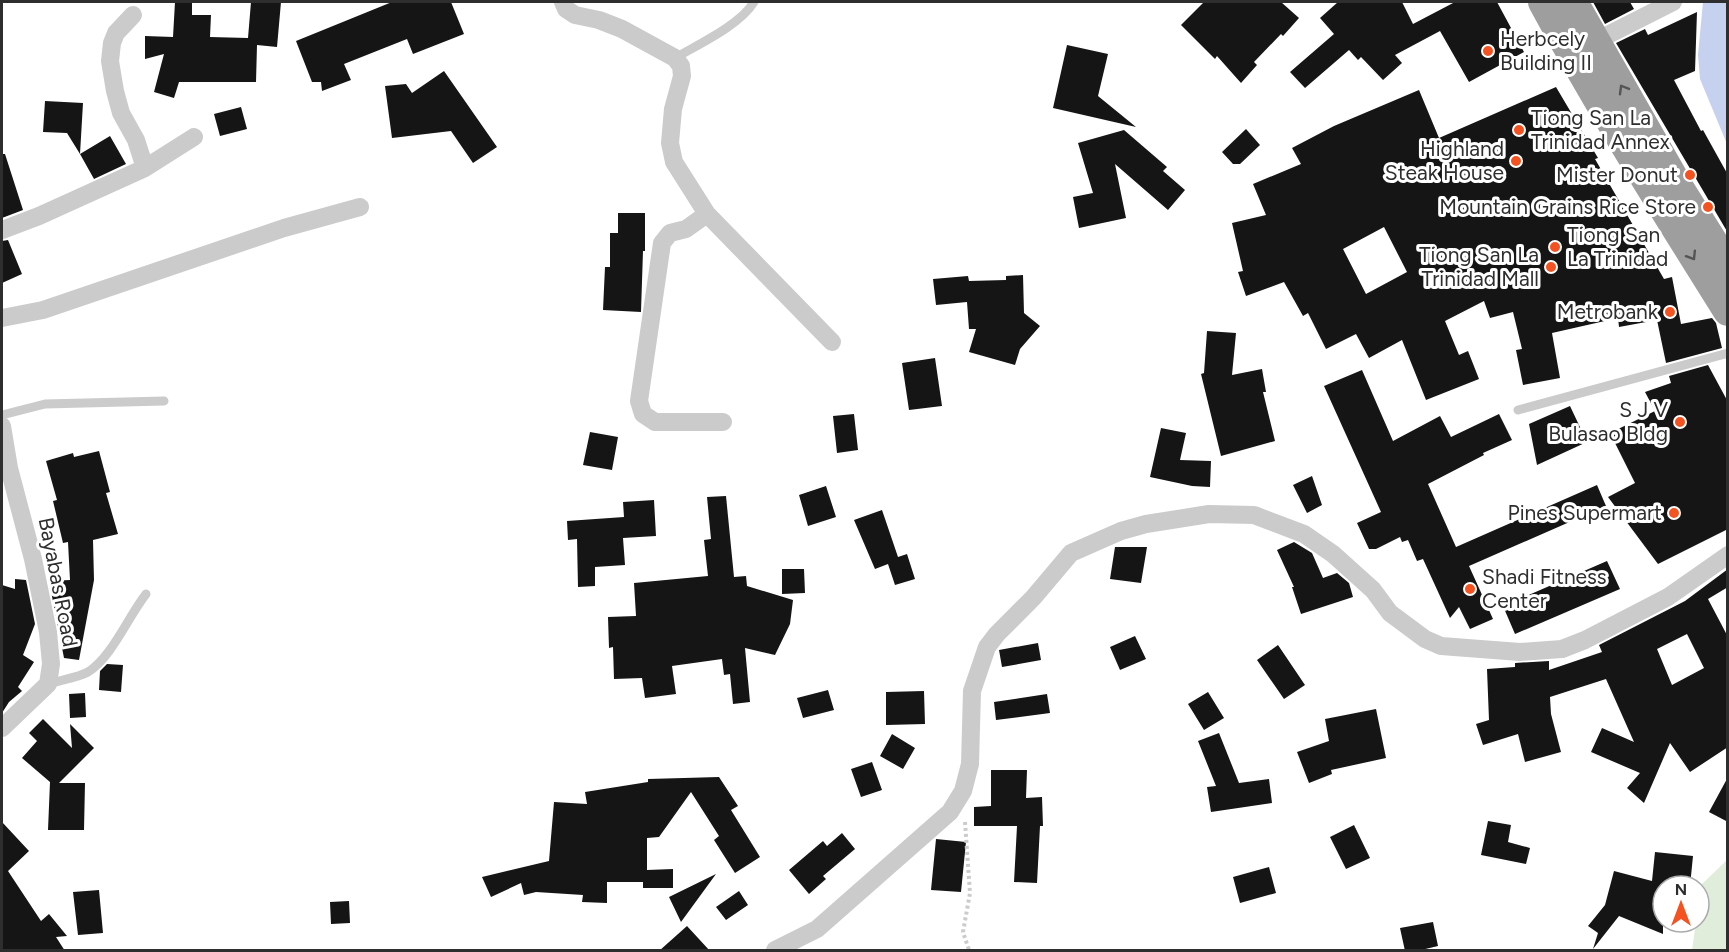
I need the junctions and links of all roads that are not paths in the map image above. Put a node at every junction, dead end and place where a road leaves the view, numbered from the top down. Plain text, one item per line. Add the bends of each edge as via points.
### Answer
1 (563, 2) edge
2 (754, 2) edge
3 (1543, 2) edge
4 (1573, 2) edge
5 (1673, 2) edge
6 (133, 15) dead end
7 (1583, 47) junction
8 (675, 58) junction
9 (194, 137) dead end
10 (146, 168) junction
11 (360, 207) dead end
12 (707, 214) junction
13 (2, 230) edge
14 (1728, 266) edge
15 (1727, 310) edge
16 (2, 318) edge
17 (832, 342) dead end
18 (1728, 353) edge
19 (164, 401) dead end
20 (1518, 410) dead end
21 (2, 415) edge
22 (723, 422) dead end
23 (2, 426) edge
24 (1728, 555) edge
25 (146, 594) dead end
26 (48, 684) junction
27 (2, 728) edge
28 (775, 951) edge

1 - 8 street via 575,15 599,20
2 - 8 lane via 728,26
3 - 7 highway
4 - 7 highway
5 - 7 street
6 - 10 street via 116,33 111,61 121,113
14 -> 7 highway
7 -> 15 highway via 1658,200
8 - 12 street via 682,76 673,109 670,143 674,162
9 - 10 street
10 - 13 street
11 - 16 street via 284,228 43,310
12 - 17 street
12 - 22 street via 686,229 670,233 662,243 639,401 642,414 655,422
18 - 20 lane
19 - 21 lane via 45,404
23 - 26 street, Bayabas Road via 48,632
24 - 28 street via 1668,597 1585,640 1547,652 1520,652 1441,645 1425,639 1390,613 1373,590 1334,554 1304,534 1254,515 1209,514 1121,531 1071,553 987,647 972,691 970,764 963,791 950,812 817,929
25 - 26 lane via 102,661 87,672
26 - 27 street

